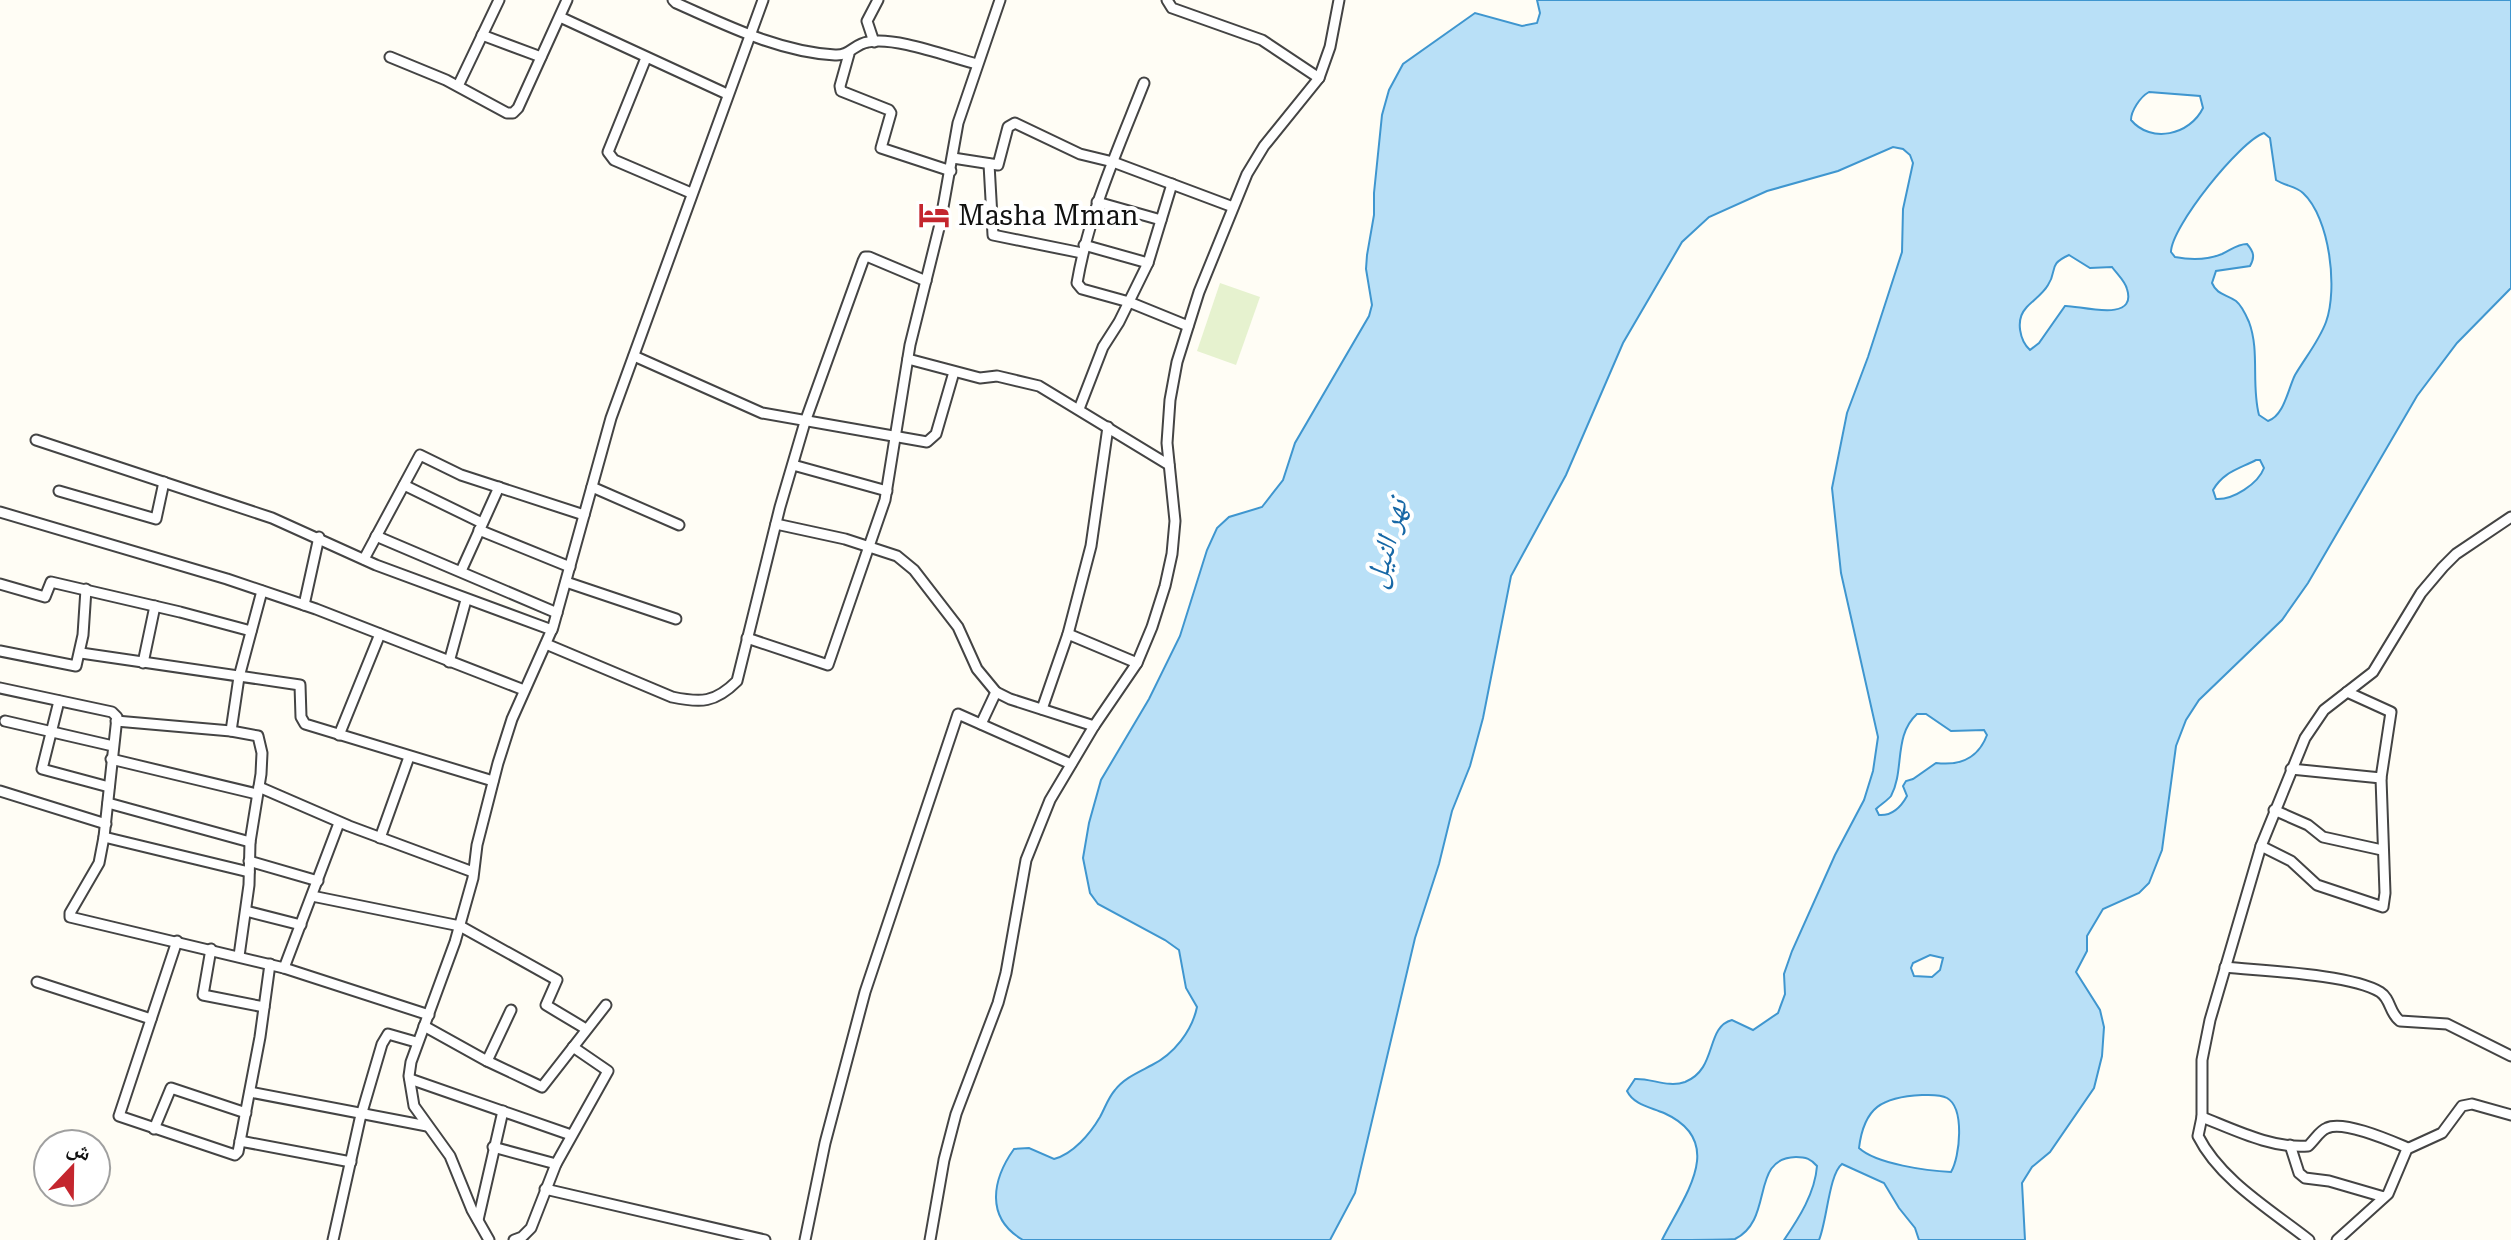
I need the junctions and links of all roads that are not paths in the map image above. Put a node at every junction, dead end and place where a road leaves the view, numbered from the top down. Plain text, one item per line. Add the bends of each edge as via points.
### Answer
1 (499, 0) edge
2 (567, 0) edge
3 (673, 0) edge
4 (763, 0) edge
5 (878, 0) edge
6 (1000, 0) edge
7 (1167, 0) edge
8 (1339, 0) edge
9 (560, 17) junction
10 (749, 34) junction
11 (482, 35) junction
12 (874, 42) junction
13 (849, 54) junction
14 (390, 57) dead end
15 (541, 57) junction
16 (646, 58) junction
17 (977, 64) junction
18 (1319, 78) junction
19 (1144, 83) dead end
20 (458, 86) junction
21 (727, 94) junction
22 (953, 158) junction
23 (1113, 162) junction
24 (989, 164) junction
25 (951, 171) junction
26 (1172, 184) junction
27 (691, 193) junction
28 (1097, 202) junction
29 (1233, 207) junction
30 (1161, 220) junction
31 (1083, 249) junction
32 (1148, 263) junction
33 (926, 281) junction
34 (1129, 302) junction
35 (1188, 326) junction
36 (634, 356) junction
37 (908, 359) junction
38 (954, 372) junction
39 (1079, 409) junction
40 (805, 422) junction
41 (1108, 427) junction
42 (895, 437) junction
43 (36, 440) dead end
44 (793, 465) junction
45 (1169, 465) junction
46 (164, 482) junction
47 (404, 485) junction
48 (499, 487) junction
49 (592, 487) junction
50 (59, 491) dead end
51 (887, 491) junction
52 (0, 512) edge
53 (584, 515) junction
54 (2511, 517) edge
55 (776, 524) junction
56 (679, 525) dead end
57 (481, 527) junction
58 (376, 536) junction
59 (319, 537) junction
60 (869, 546) junction
61 (364, 559) junction
62 (570, 567) junction
63 (461, 571) junction
64 (566, 582) junction
65 (0, 584) edge
66 (86, 589) junction
67 (262, 591) junction
68 (466, 600) junction
69 (304, 605) junction
70 (155, 606) junction
71 (557, 613) junction
72 (676, 619) dead end
73 (552, 630) junction
74 (251, 631) junction
75 (380, 634) junction
76 (1068, 634) junction
77 (747, 638) junction
78 (546, 644) junction
79 (0, 651) edge
80 (81, 653) junction
81 (449, 662) junction
82 (143, 663) junction
83 (1137, 663) junction
84 (239, 677) junction
85 (0, 688) edge
86 (524, 690) junction
87 (996, 692) junction
88 (2347, 692) junction
89 (59, 701) junction
90 (1042, 709) junction
91 (5, 721) dead end
92 (116, 721) junction
93 (981, 724) junction
94 (1094, 726) junction
95 (231, 731) junction
96 (51, 732) junction
97 (339, 735) junction
98 (113, 746) junction
99 (409, 757) junction
100 (111, 759) junction
101 (1071, 764) junction
102 (2291, 769) junction
103 (2381, 778) junction
104 (493, 781) junction
105 (109, 787) junction
106 (258, 790) junction
107 (0, 791) edge
108 (108, 803) junction
109 (2274, 810) junction
110 (339, 823) junction
111 (106, 824) junction
112 (104, 837) junction
113 (380, 838) junction
114 (250, 842) junction
115 (2261, 846) junction
116 (2382, 850) junction
117 (249, 866) junction
118 (473, 872) junction
119 (318, 881) junction
120 (312, 896) junction
121 (246, 911) junction
122 (301, 925) junction
123 (460, 926) junction
124 (177, 941) junction
125 (211, 949) junction
126 (239, 956) junction
127 (270, 964) junction
128 (2225, 967) junction
129 (284, 968) junction
130 (37, 982) dead end
131 (606, 1005) dead end
132 (264, 1007) junction
133 (511, 1010) dead end
134 (429, 1015) junction
135 (151, 1019) junction
136 (424, 1026) junction
137 (586, 1029) junction
138 (416, 1042) junction
139 (573, 1047) junction
140 (2511, 1056) edge
141 (487, 1061) junction
142 (410, 1079) junction
143 (250, 1092) junction
144 (503, 1111) junction
145 (246, 1113) junction
146 (362, 1113) junction
147 (2511, 1115) edge
148 (2202, 1117) junction
149 (427, 1126) junction
150 (154, 1129) junction
151 (571, 1135) junction
152 (240, 1141) junction
153 (2290, 1145) junction
154 (493, 1147) junction
155 (2408, 1148) junction
156 (351, 1162) junction
157 (556, 1164) junction
158 (545, 1189) junction
159 (2384, 1197) junction
160 (478, 1220) junction
161 (333, 1240) edge
162 (489, 1240) edge
163 (514, 1240) edge
164 (765, 1240) edge
165 (805, 1240) edge
166 (930, 1240) edge
167 (2309, 1240) edge
168 (2337, 1240) edge

1 - 11 street
2 - 9 street
3 - 10 street
4 - 10 street
5 - 12 street via 867,21
6 - 17 street
7 - 18 street via 1172,8 1262,40
8 - 18 street
9 - 15 street
9 - 16 street
10 - 13 street via 827,55
10 - 21 street
11 - 15 street
11 - 20 street
12 - 13 street
12 - 17 street via 919,47
13 - 25 street via 841,91 891,113 881,148
14 - 20 street
15 - 20 street via 513,113
16 - 21 street
16 - 27 street via 608,152 614,160
17 - 22 street
18 - 29 street via 1264,146
19 - 23 street
21 - 27 street
22 - 24 street
22 - 25 street
23 - 24 street via 1080,154 1015,123 1008,127 1000,163
23 - 26 street
23 - 28 street
24 - 31 street via 993,235
25 - 33 street
26 - 29 street
26 - 30 street
27 - 36 street
28 - 30 street
28 - 31 street
29 - 35 street
30 - 32 street
31 - 32 street
31 - 34 street via 1079,287
32 - 34 street
33 - 37 street
33 - 40 street via 865,257
34 - 35 street
34 - 39 street via 1103,347
35 - 45 street via 1170,400
36 - 40 street via 762,413
36 - 49 street
37 - 38 street
37 - 42 street
38 - 39 street via 1039,386
38 - 42 street via 932,439
39 - 41 street
40 - 42 street
40 - 44 street
41 - 45 street
41 - 76 street via 1091,546
42 - 51 street
43 - 46 street
44 - 51 street
44 - 55 street
45 - 83 street via 1172,554
46 - 50 street via 156,519
46 - 59 street
47 - 48 street via 420,455
47 - 57 street
47 - 58 street
48 - 53 street
48 - 57 street
49 - 53 street
49 - 56 street
51 - 60 street
52 - 67 street
53 - 62 street
54 - 88 street via 2443,567 2373,672
55 - 60 street
55 - 77 street
57 - 62 street
57 - 63 street
58 - 61 street
58 - 63 street
59 - 61 street
59 - 69 street
60 - 77 street via 828,665
60 - 87 street via 897,556 914,570 958,627 977,669
61 - 68 street
62 - 64 street
63 - 71 street
64 - 71 street
64 - 72 street
65 - 66 street via 45,597 51,582
66 - 70 street
66 - 80 street
67 - 69 street
67 - 74 street
68 - 73 street
68 - 81 street
69 - 75 street
70 - 74 street
70 - 82 street
71 - 73 street
73 - 78 street
74 - 84 street
75 - 81 street
75 - 97 street
76 - 83 street
76 - 90 street
77 - 78 street via 737,681 711,700 692,701
78 - 86 street
79 - 80 street via 74,667
80 - 82 street
81 - 86 street
82 - 84 street
83 - 94 street
84 - 95 street
84 - 97 street via 300,685 303,722
85 - 89 street
86 - 104 street
87 - 90 street
87 - 93 street
88 - 102 street via 2314,722
88 - 103 street via 2391,712
89 - 92 street via 112,712
89 - 96 street
90 - 94 street
91 - 96 street
92 - 95 street
92 - 98 street
93 - 101 street
93 - 165 street via 958,714 945,751 865,992
94 - 101 street
95 - 106 street via 258,736
96 - 98 street
96 - 105 street via 42,769
97 - 99 street
98 - 100 street
99 - 104 street
99 - 113 street
100 - 105 street
100 - 106 street
101 - 166 street via 1026,860 1006,973 956,1114
102 - 103 street
102 - 109 street
103 - 116 street
104 - 118 street
105 - 108 street
106 - 110 street
106 - 114 street
107 - 111 street
108 - 111 street
108 - 114 street
109 - 115 street
109 - 116 street via 2323,837
110 - 113 street
110 - 119 street
111 - 112 street
112 - 117 street
112 - 124 street via 99,863 70,917
113 - 118 street
114 - 117 street
115 - 116 street via 2291,861 2317,885 2381,908
115 - 128 street
117 - 119 street
117 - 121 street
118 - 123 street
119 - 120 street
120 - 122 street
120 - 123 street
121 - 122 street
121 - 126 street
122 - 129 street
123 - 134 street
123 - 137 street via 557,980 547,1006
124 - 125 street
124 - 135 street
125 - 126 street
125 - 132 street via 203,995
126 - 127 street
127 - 129 street
127 - 132 street
128 - 140 street via 2317,975 2371,988 2386,997 2400,1021 2447,1024
128 - 148 street via 2202,1060
129 - 134 street
130 - 135 street
131 - 137 street
132 - 143 street
133 - 141 street
134 - 136 street
135 - 150 street via 118,1112
136 - 138 street
136 - 141 street
137 - 139 street
138 - 142 street
138 - 146 street via 386,1035
139 - 141 street via 542,1087
139 - 151 street via 608,1071
142 - 144 street
142 - 149 street via 414,1106
143 - 145 street
143 - 146 street
144 - 151 street
144 - 154 street
145 - 150 street via 171,1088
145 - 152 street
146 - 149 street
146 - 156 street
147 - 155 street via 2466,1104 2442,1133
148 - 153 street
148 - 167 street via 2198,1136 2203,1147 2231,1177
149 - 160 street via 450,1156
150 - 152 street via 235,1155
151 - 157 street
152 - 156 street
153 - 155 street via 2308,1146 2332,1125
153 - 159 street via 2305,1178
154 - 157 street
154 - 160 street
155 - 159 street
156 - 161 street
157 - 158 street
158 - 163 street via 531,1228
158 - 164 street
159 - 168 street
160 - 162 street

